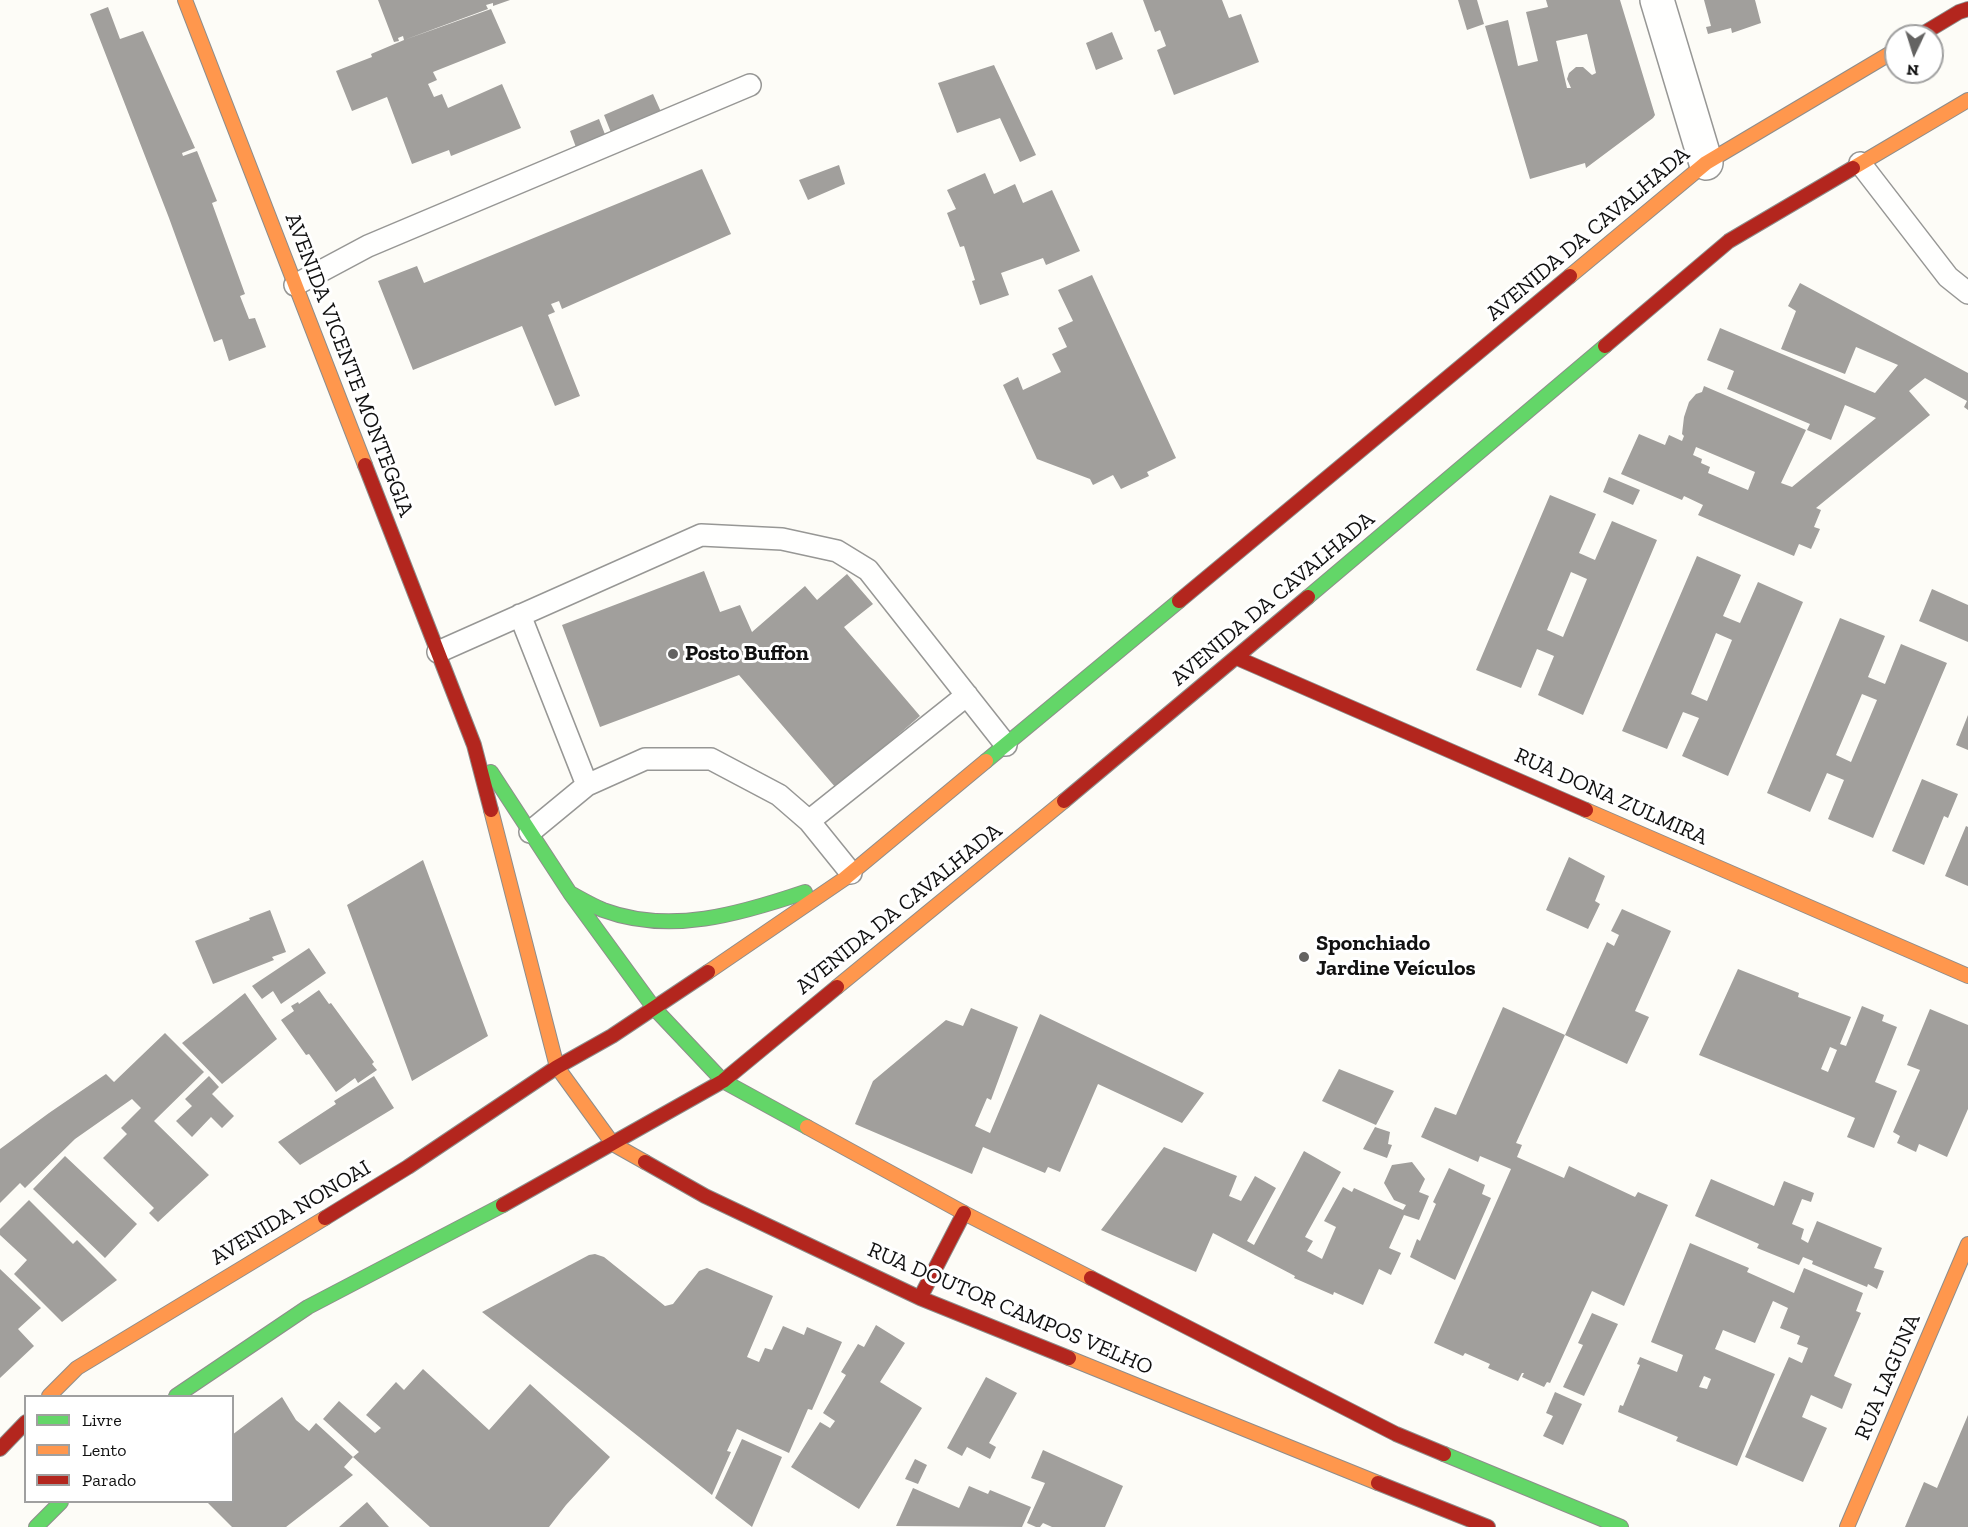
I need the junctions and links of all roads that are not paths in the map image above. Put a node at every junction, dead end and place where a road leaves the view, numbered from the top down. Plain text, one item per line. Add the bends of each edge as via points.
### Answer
1 (185, 0) edge
2 (1657, 0) edge
3 (1968, 9) edge
4 (1939, 24) edge
5 (1884, 57) edge
6 (750, 85) dead end
7 (1968, 100) edge
8 (1706, 163) junction
9 (1860, 164) junction
10 (295, 285) junction
11 (1968, 293) edge
12 (520, 615) junction
13 (438, 652) junction
14 (1237, 658) junction
15 (967, 695) junction
16 (474, 745) junction
17 (1006, 745) junction
18 (587, 784) junction
19 (809, 821) junction
20 (530, 832) junction
21 (848, 876) junction
22 (570, 893) junction
23 (1968, 976) edge
24 (654, 1008) junction
25 (557, 1067) junction
26 (723, 1081) junction
27 (613, 1144) junction
28 (964, 1214) junction
29 (1968, 1244) edge
30 (920, 1298) junction
31 (51, 1395) edge
32 (177, 1395) edge
33 (24, 1424) edge
34 (0, 1449) edge
35 (60, 1503) edge
36 (36, 1527) edge
37 (1488, 1527) edge
38 (1621, 1527) edge
39 (1847, 1527) edge

1 - 10 main road, AVENIDA VICENTE MONTEGGIA
2 - 8 street
3 - 4 main road
5 - 8 main road, AVENIDA DA CAVALHADA
6 - 10 lane via 368,246
7 - 9 main road, AVENIDA DA CAVALHADA
8 - 17 main road, AVENIDA DA CAVALHADA
9 - 11 lane via 1948,277
9 - 14 main road, AVENIDA DA CAVALHADA via 1729,241
10 - 13 main road, AVENIDA VICENTE MONTEGGIA
12 - 13 lane
12 - 15 lane via 701,535 782,539 837,551 868,570
12 - 18 lane
13 - 16 main road, AVENIDA VICENTE MONTEGGIA
14 - 23 main road, RUA DONA ZULMIRA
14 - 26 main road, AVENIDA DA CAVALHADA
15 - 17 lane
15 - 19 lane
16 - 20 main road, AVENIDA VICENTE MONTEGGIA
16 - 25 main road, AVENIDA VICENTE MONTEGGIA
17 - 21 main road, AVENIDA DA CAVALHADA
18 - 19 lane via 645,759 711,759 779,795
18 - 20 lane
19 - 21 lane
20 - 22 main road, AVENIDA VICENTE MONTEGGIA
21 - 22 main road via 744,912 688,922 647,921 606,911
21 - 24 main road, AVENIDA DA CAVALHADA
22 - 24 main road, AVENIDA VICENTE MONTEGGIA
24 - 25 main road, AVENIDA DA CAVALHADA
24 - 26 main road, AVENIDA VICENTE MONTEGGIA
25 - 27 main road, RUA DOUTOR CAMPOS VELHO
25 - 31 main road, AVENIDA NONOAI via 408,1167 77,1368
26 - 27 main road, AVENIDA DA CAVALHADA
26 - 28 main road
27 - 30 main road, RUA DOUTOR CAMPOS VELHO via 705,1196
27 - 32 main road via 308,1307
28 - 30 main road
28 - 38 main road via 1396,1434
29 - 39 main road, RUA LAGUNA
30 - 37 main road, RUA DOUTOR CAMPOS VELHO
33 - 34 main road
35 - 36 main road

